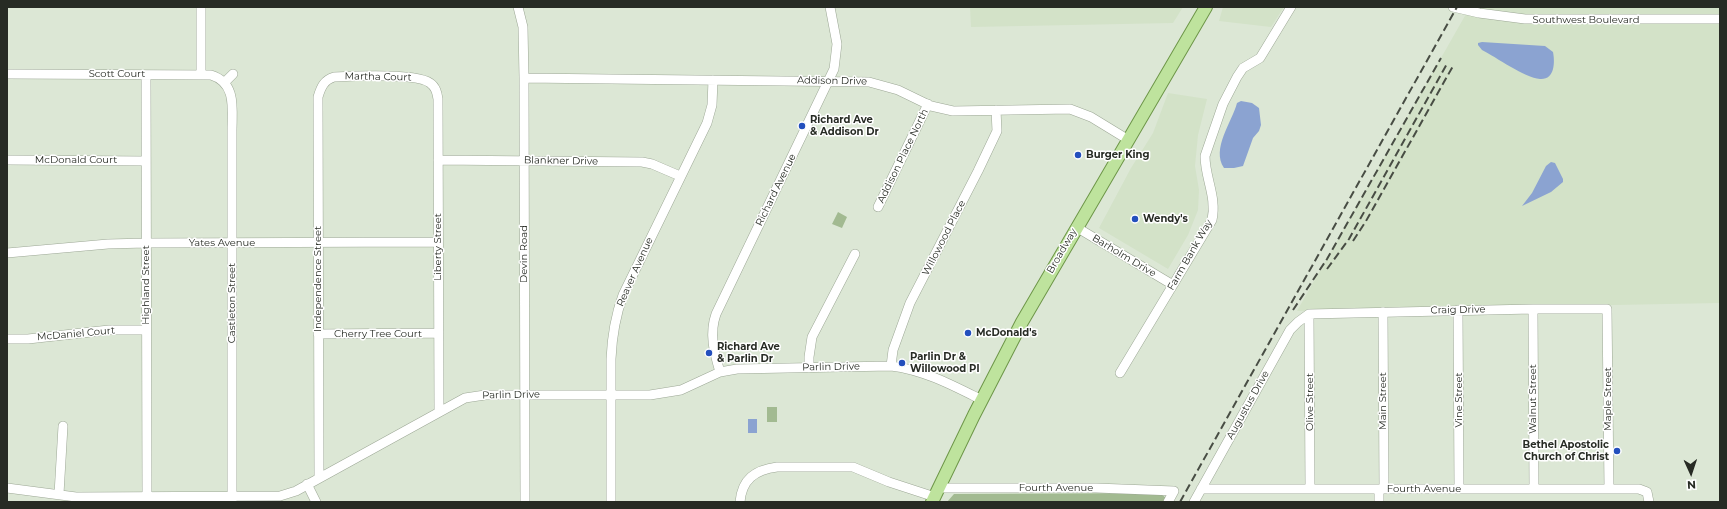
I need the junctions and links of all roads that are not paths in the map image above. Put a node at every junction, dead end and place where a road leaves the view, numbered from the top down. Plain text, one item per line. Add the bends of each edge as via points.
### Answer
1 (201, 7) edge
2 (518, 7) edge
3 (830, 7) edge
4 (1206, 7) edge
5 (1291, 7) edge
6 (1453, 7) edge
7 (1720, 19) edge
8 (7, 74) edge
9 (146, 74) junction
10 (233, 74) dead end
11 (201, 75) junction
12 (318, 75) dead end
13 (524, 78) junction
14 (713, 80) junction
15 (828, 81) junction
16 (225, 82) junction
17 (326, 82) junction
18 (431, 83) joint
19 (928, 104) junction
20 (996, 110) junction
21 (1127, 139) junction
22 (7, 160) edge
23 (438, 160) junction
24 (524, 160) junction
25 (146, 161) junction
26 (680, 176) junction
27 (878, 207) dead end
28 (1076, 227) junction
29 (318, 242) junction
30 (438, 242) junction
31 (146, 243) junction
32 (232, 243) junction
33 (7, 253) edge
34 (855, 254) dead end
35 (1173, 285) junction
36 (1533, 309) junction
37 (1607, 309) joint
38 (1458, 310) junction
39 (1384, 312) junction
40 (1309, 314) junction
41 (146, 330) junction
42 (438, 333) junction
43 (318, 334) junction
44 (7, 339) edge
45 (891, 366) junction
46 (809, 368) junction
47 (720, 372) junction
48 (1120, 373) dead end
49 (525, 394) junction
50 (611, 394) junction
51 (982, 400) junction
52 (439, 412) junction
53 (63, 426) dead end
54 (319, 478) junction
55 (307, 484) junction
56 (7, 488) edge
57 (1201, 489) junction
58 (1310, 489) junction
59 (1381, 489) junction
60 (1459, 489) junction
61 (1534, 489) junction
62 (1609, 489) junction
63 (59, 494) junction
64 (146, 496) junction
65 (935, 496) edge
66 (232, 499) edge
67 (316, 502) edge
68 (525, 502) edge
69 (611, 502) edge
70 (740, 502) edge
71 (1168, 502) edge
72 (1194, 502) edge
73 (1379, 502) edge
74 (1649, 502) edge

1 - 11 street
2 - 13 street, Devin Road via 523,27
3 - 15 street, Richard Avenue via 837,53 834,69
4 - 21 main road, Broadway
5 - 35 street, Farm Bank Way via 1260,58 1244,68 1237,77 1223,104 1205,156 1214,205 1212,220
6 - 7 street, Southwest Boulevard via 1525,19
8 - 9 street, Scott Court
9 - 11 street, Scott Court
9 - 25 street, Highland Street
10 - 16 street
11 - 16 street, Scott Court via 219,77
12 - 17 street
13 - 14 street, Addison Drive
13 - 24 street, Devin Road
14 - 15 street, Addison Drive
14 - 26 street, Reaver Avenue via 710,113
15 - 19 street, Addison Drive via 885,85
15 - 47 street, Richard Avenue via 715,317 712,338
16 - 32 street, Castleton Street via 232,97
17 - 18 street, Martha Court via 334,77 414,77
17 - 29 street, Independence Street via 320,88 318,97
18 - 23 street, Liberty Street via 438,99
19 - 20 street, Addison Drive via 953,111
19 - 27 street, Addison Place North
20 - 21 street, Addison Drive via 1070,109 1091,117
20 - 45 street, Willowood Place via 997,131 910,303 893,350
21 - 28 main road, Broadway
22 - 25 street, McDonald Court
23 - 24 street, Blankner Drive
23 - 30 street, Liberty Street
24 - 26 street, Blankner Drive via 642,162
24 - 49 street, Devin Road
25 - 31 street, Highland Street
26 - 50 street, Reaver Avenue via 622,295 615,316
28 - 35 street, Barholm Drive
28 - 51 main road, Broadway via 1022,322
29 - 30 street, Yates Avenue
29 - 32 street, Yates Avenue
29 - 43 street, Independence Street
30 - 42 street, Liberty Street
31 - 32 street, Yates Avenue
31 - 33 street, Yates Avenue
31 - 41 street, Highland Street
32 - 66 street, Castleton Street
34 - 46 street via 812,337
35 - 48 street, Farm Bank Way
36 - 37 street, Craig Drive
36 - 38 street, Craig Drive
36 - 61 street, Walnut Street
37 - 62 street, Maple Street
38 - 39 street, Craig Drive
38 - 60 street, Vine Street
39 - 40 street, Craig Drive
39 - 59 street, Main Street
40 - 57 street, Augustus Drive via 1290,330
40 - 58 street, Olive Street
41 - 44 street, McDaniel Court via 109,330
41 - 64 street, Highland Street
42 - 43 street, Cherry Tree Court
42 - 52 street, Liberty Street
43 - 54 street, Independence Street
45 - 46 street, Parlin Drive
45 - 51 street, Parlin Drive via 931,376
46 - 47 street, Parlin Drive via 756,368
47 - 50 street, Parlin Drive via 693,386 669,393
49 - 50 street, Parlin Drive
49 - 52 street, Parlin Drive via 465,398
49 - 68 street, Devin Road
50 - 69 street, Reaver Avenue
51 - 65 main road, Broadway
52 - 54 street, Parlin Drive
53 - 63 street
54 - 55 street, Parlin Drive
55 - 66 street, Parlin Drive via 280,496
55 - 67 street
56 - 63 street, Parlin Drive
57 - 58 street, Fourth Avenue
57 - 72 street, Augustus Drive
58 - 59 street, Fourth Avenue
59 - 60 street, Fourth Avenue
59 - 73 street, Main Street
60 - 61 street, Fourth Avenue
61 - 62 street, Fourth Avenue
62 - 74 street, Fourth Avenue via 1639,489 1646,492
63 - 64 street, Parlin Drive via 76,497
64 - 66 street, Parlin Drive
65 - 70 street, Fourth Avenue via 889,482 853,467 777,467 765,468 750,477 741,491
65 - 71 street, Fourth Avenue via 1096,488 1174,491

